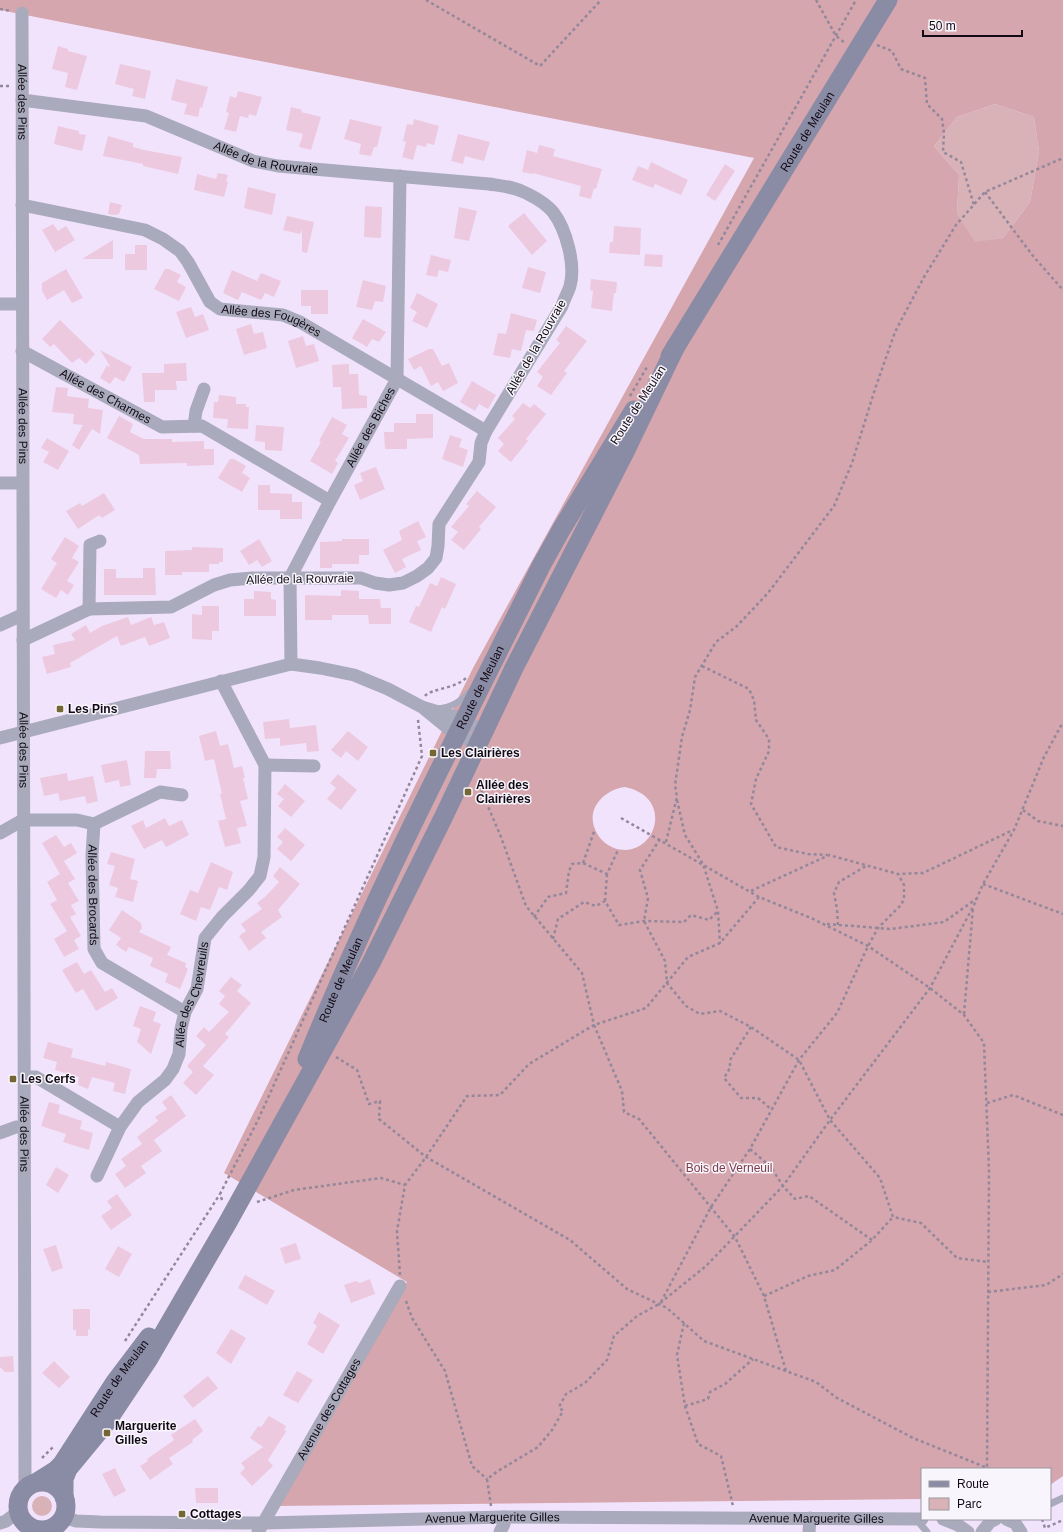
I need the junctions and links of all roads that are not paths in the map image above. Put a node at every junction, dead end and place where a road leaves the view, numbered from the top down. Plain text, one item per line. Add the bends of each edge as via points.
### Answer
1 (888, 0) edge
2 (22, 13) dead end
3 (22, 100) junction
4 (400, 176) junction
5 (22, 205) junction
6 (0, 304) edge
7 (22, 304) junction
8 (676, 346) junction
9 (22, 351) junction
10 (397, 379) junction
11 (204, 389) dead end
12 (194, 426) junction
13 (486, 431) junction
14 (0, 483) edge
15 (22, 483) junction
16 (330, 501) junction
17 (100, 541) dead end
18 (290, 578) junction
19 (89, 608) junction
20 (22, 615) junction
21 (0, 625) edge
22 (23, 640) junction
23 (503, 642) junction
24 (291, 664) junction
25 (221, 681) junction
26 (426, 708) junction
27 (461, 727) junction
28 (23, 732) junction
29 (0, 738) edge
30 (481, 738) junction
31 (265, 765) junction
32 (314, 766) dead end
33 (182, 795) dead end
34 (23, 820) junction
35 (94, 824) junction
36 (0, 833) edge
37 (185, 1012) junction
38 (24, 1077) junction
39 (120, 1126) junction
40 (24, 1127) junction
41 (0, 1133) edge
42 (275, 1134) junction
43 (97, 1176) dead end
44 (199, 1270) junction
45 (400, 1286) road end
46 (32, 1484) junction
47 (64, 1497) junction
48 (1063, 1498) edge
49 (1051, 1504) edge
50 (63, 1517) junction
51 (499, 1517) junction
52 (810, 1518) junction
53 (919, 1519) edge
54 (19, 1520) edge
55 (946, 1520) edge
56 (994, 1520) edge
57 (0, 1523) edge
58 (261, 1527) edge
59 (44, 1531) edge
60 (500, 1532) edge
61 (809, 1532) edge
62 (928, 1532) edge
63 (968, 1532) edge
64 (982, 1532) edge

1 - 8 main road, Route de Meulan
2 - 3 street, Allée des Pins
3 - 4 street, Allée de la Rouvraie via 146,116 253,161 278,166
3 - 5 street, Allée des Pins
4 - 10 street, Allée des Biches
4 - 13 street, Allée de la Rouvraie via 489,184 511,187 527,193 552,212 561,225 568,243 571,260 570,285 562,306
5 - 7 street, Allée des Pins
5 - 10 street, Allée des Fougères via 145,230 180,251 210,302 220,309 284,315
6 - 7 street
7 - 9 street, Allée des Pins
8 - 23 main road, Route de Meulan via 618,434 560,530
8 - 30 main road, Route de Meulan
9 - 12 street, Allée des Charmes via 162,427
9 - 15 street, Allée des Pins
10 - 13 street, Allée des Fougères
10 - 16 street, Allée des Biches
11 - 12 street
12 - 16 street, Allée des Charmes via 202,426
13 - 18 street, Allée de la Rouvraie via 481,443 479,462 439,524 436,558 428,568 403,583 389,585 361,578
14 - 15 street
15 - 20 street, Allée des Pins
16 - 18 street, Allée des Biches
17 - 19 street via 90,545
18 - 19 street, Allée de la Rouvraie via 230,580 214,585 171,608
18 - 24 street, Allée des Biches
19 - 22 street, Allée de la Rouvraie
20 - 21 street
20 - 22 street, Allée des Pins
22 - 28 street, Allée des Pins
23 - 26 lane via 464,699 449,707
23 - 27 main road, Route de Meulan
24 - 25 street
24 - 26 street via 354,675
25 - 28 street
25 - 31 street, Allée des Chevreuils
26 - 27 street via 446,713
27 - 30 street
27 - 42 main road, Route de Meulan via 356,942
28 - 29 street
28 - 34 street, Allée des Pins
30 - 42 main road, Route de Meulan via 389,928
31 - 32 street
31 - 37 street, Allée des Chevreuils via 264,857 260,876 205,938 197,989
33 - 35 street via 160,792
34 - 35 street via 77,820
34 - 36 street
34 - 38 street, Allée des Pins
35 - 37 street, Allée des Brocards via 94,949 102,964
37 - 39 street, Allée des Chevreuils via 179,1054 173,1069 165,1080 138,1102
38 - 39 street via 36,1077
38 - 40 street, Allée des Pins
39 - 43 street, Allée des Chevreuils
40 - 41 street
40 - 46 street, Allée des Pins via 25,1481
42 - 44 main road, Route de Meulan
44 - 46 main road, Route de Meulan via 115,1382 65,1461 56,1470
44 - 47 main road, Route de Meulan via 119,1406 68,1469 64,1479
45 - 58 street, Avenue des Cottages
46 - 47 main road via 52,1484
46 - 54 main road via 19,1499
47 - 50 main road via 66,1509
48 - 49 lane
50 - 58 street, Avenue Marguerite Gilles via 76,1521
50 - 59 main road via 58,1524
51 - 52 street, Avenue Marguerite Gilles
51 - 58 street, Avenue Marguerite Gilles
51 - 60 street via 504,1524
52 - 53 street, Avenue Marguerite Gilles
52 - 61 street
53 - 62 lane
54 - 57 street
54 - 59 main road via 30,1528
55 - 63 street
56 - 64 street

